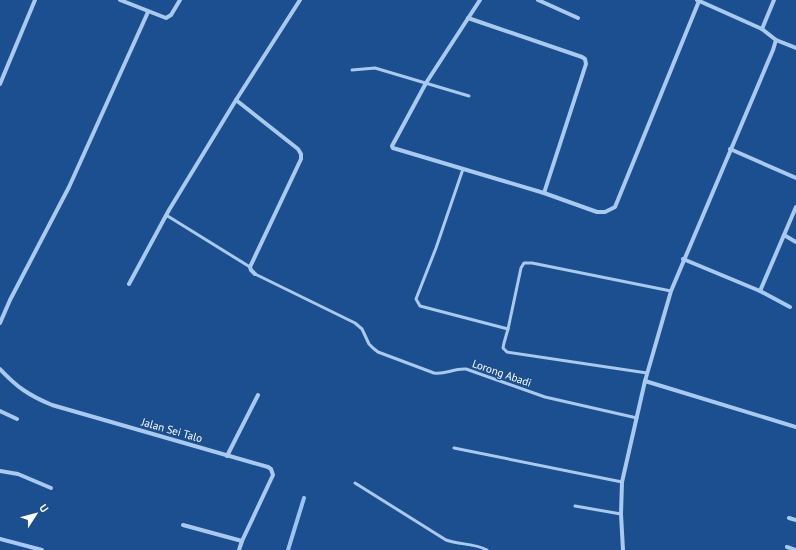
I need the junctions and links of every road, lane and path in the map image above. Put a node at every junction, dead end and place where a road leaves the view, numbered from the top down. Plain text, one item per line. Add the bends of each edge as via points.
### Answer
1 (34, 0) edge
2 (120, 0) edge
3 (180, 0) edge
4 (300, 0) edge
5 (480, 0) edge
6 (538, 0) edge
7 (774, 0) edge
8 (698, 1) edge
9 (148, 12) junction
10 (468, 18) junction
11 (578, 18) dead end
12 (762, 29) junction
13 (776, 40) junction
14 (796, 48) edge
15 (352, 70) dead end
16 (426, 83) junction
17 (0, 84) edge
18 (469, 96) dead end
19 (236, 100) junction
20 (730, 149) junction
21 (463, 169) junction
22 (796, 178) edge
23 (544, 193) junction
24 (796, 207) edge
25 (166, 215) junction
26 (784, 235) junction
27 (796, 242) edge
28 (683, 259) junction
29 (250, 267) junction
30 (255, 274) joint
31 (128, 284) dead end
32 (671, 291) junction
33 (760, 291) junction
34 (790, 307) dead end
35 (0, 323) edge
36 (508, 329) junction
37 (0, 368) edge
38 (647, 373) junction
39 (645, 381) junction
40 (258, 395) dead end
41 (0, 411) edge
42 (637, 418) junction
43 (17, 419) dead end
44 (796, 427) edge
45 (454, 448) dead end
46 (227, 456) junction
47 (0, 471) edge
48 (622, 482) junction
49 (355, 483) dead end
50 (51, 488) dead end
51 (575, 506) dead end
52 (621, 514) junction
53 (789, 518) dead end
54 (796, 520) edge
55 (183, 525) dead end
56 (0, 539) edge
57 (242, 541) junction
58 (787, 547) dead end
59 (42, 550) edge
60 (239, 550) edge
61 (487, 550) edge
62 (623, 550) edge
63 (796, 550) edge

1 - 17 street
2 - 9 street
3 - 9 street via 169,17
4 - 19 street
5 - 10 street
6 - 11 street
7 - 12 street
8 - 12 street
8 - 23 street via 615,207 606,212 597,212
9 - 35 street via 69,187
10 - 16 street
10 - 23 street via 585,59 586,64
12 - 13 street
13 - 14 street
13 - 20 street
15 - 16 lane via 375,68
16 - 18 lane
16 - 21 street via 392,146
19 - 25 street
19 - 29 street via 298,149 301,157
20 - 22 street
20 - 28 street
21 - 23 street
21 - 36 lane via 416,301 420,306
24 - 26 street
25 - 29 lane
25 - 31 street
26 - 27 street
26 - 33 street
28 - 32 street
28 - 33 street
29 - 30 street, Lorong Abadi
30 - 42 lane, Lorong Abadi via 355,323 362,329 369,344 378,352 434,373 466,369 545,398
32 - 36 lane via 524,263
32 - 38 street
33 - 34 street
36 - 38 lane via 503,348 507,352
37 - 46 street, Jalan Sei Talo via 14,383 33,397 52,405
38 - 39 street
39 - 42 street
39 - 44 street
40 - 46 street
41 - 43 street
42 - 48 street
45 - 48 lane
46 - 57 street, Jalan Sei Talo via 268,467 273,475
47 - 50 street via 18,474
48 - 52 street
49 - 61 lane via 446,540
51 - 52 lane
52 - 62 street
53 - 54 street
55 - 57 street
56 - 59 street
57 - 60 street, Jalan Sei Talo
58 - 63 street

